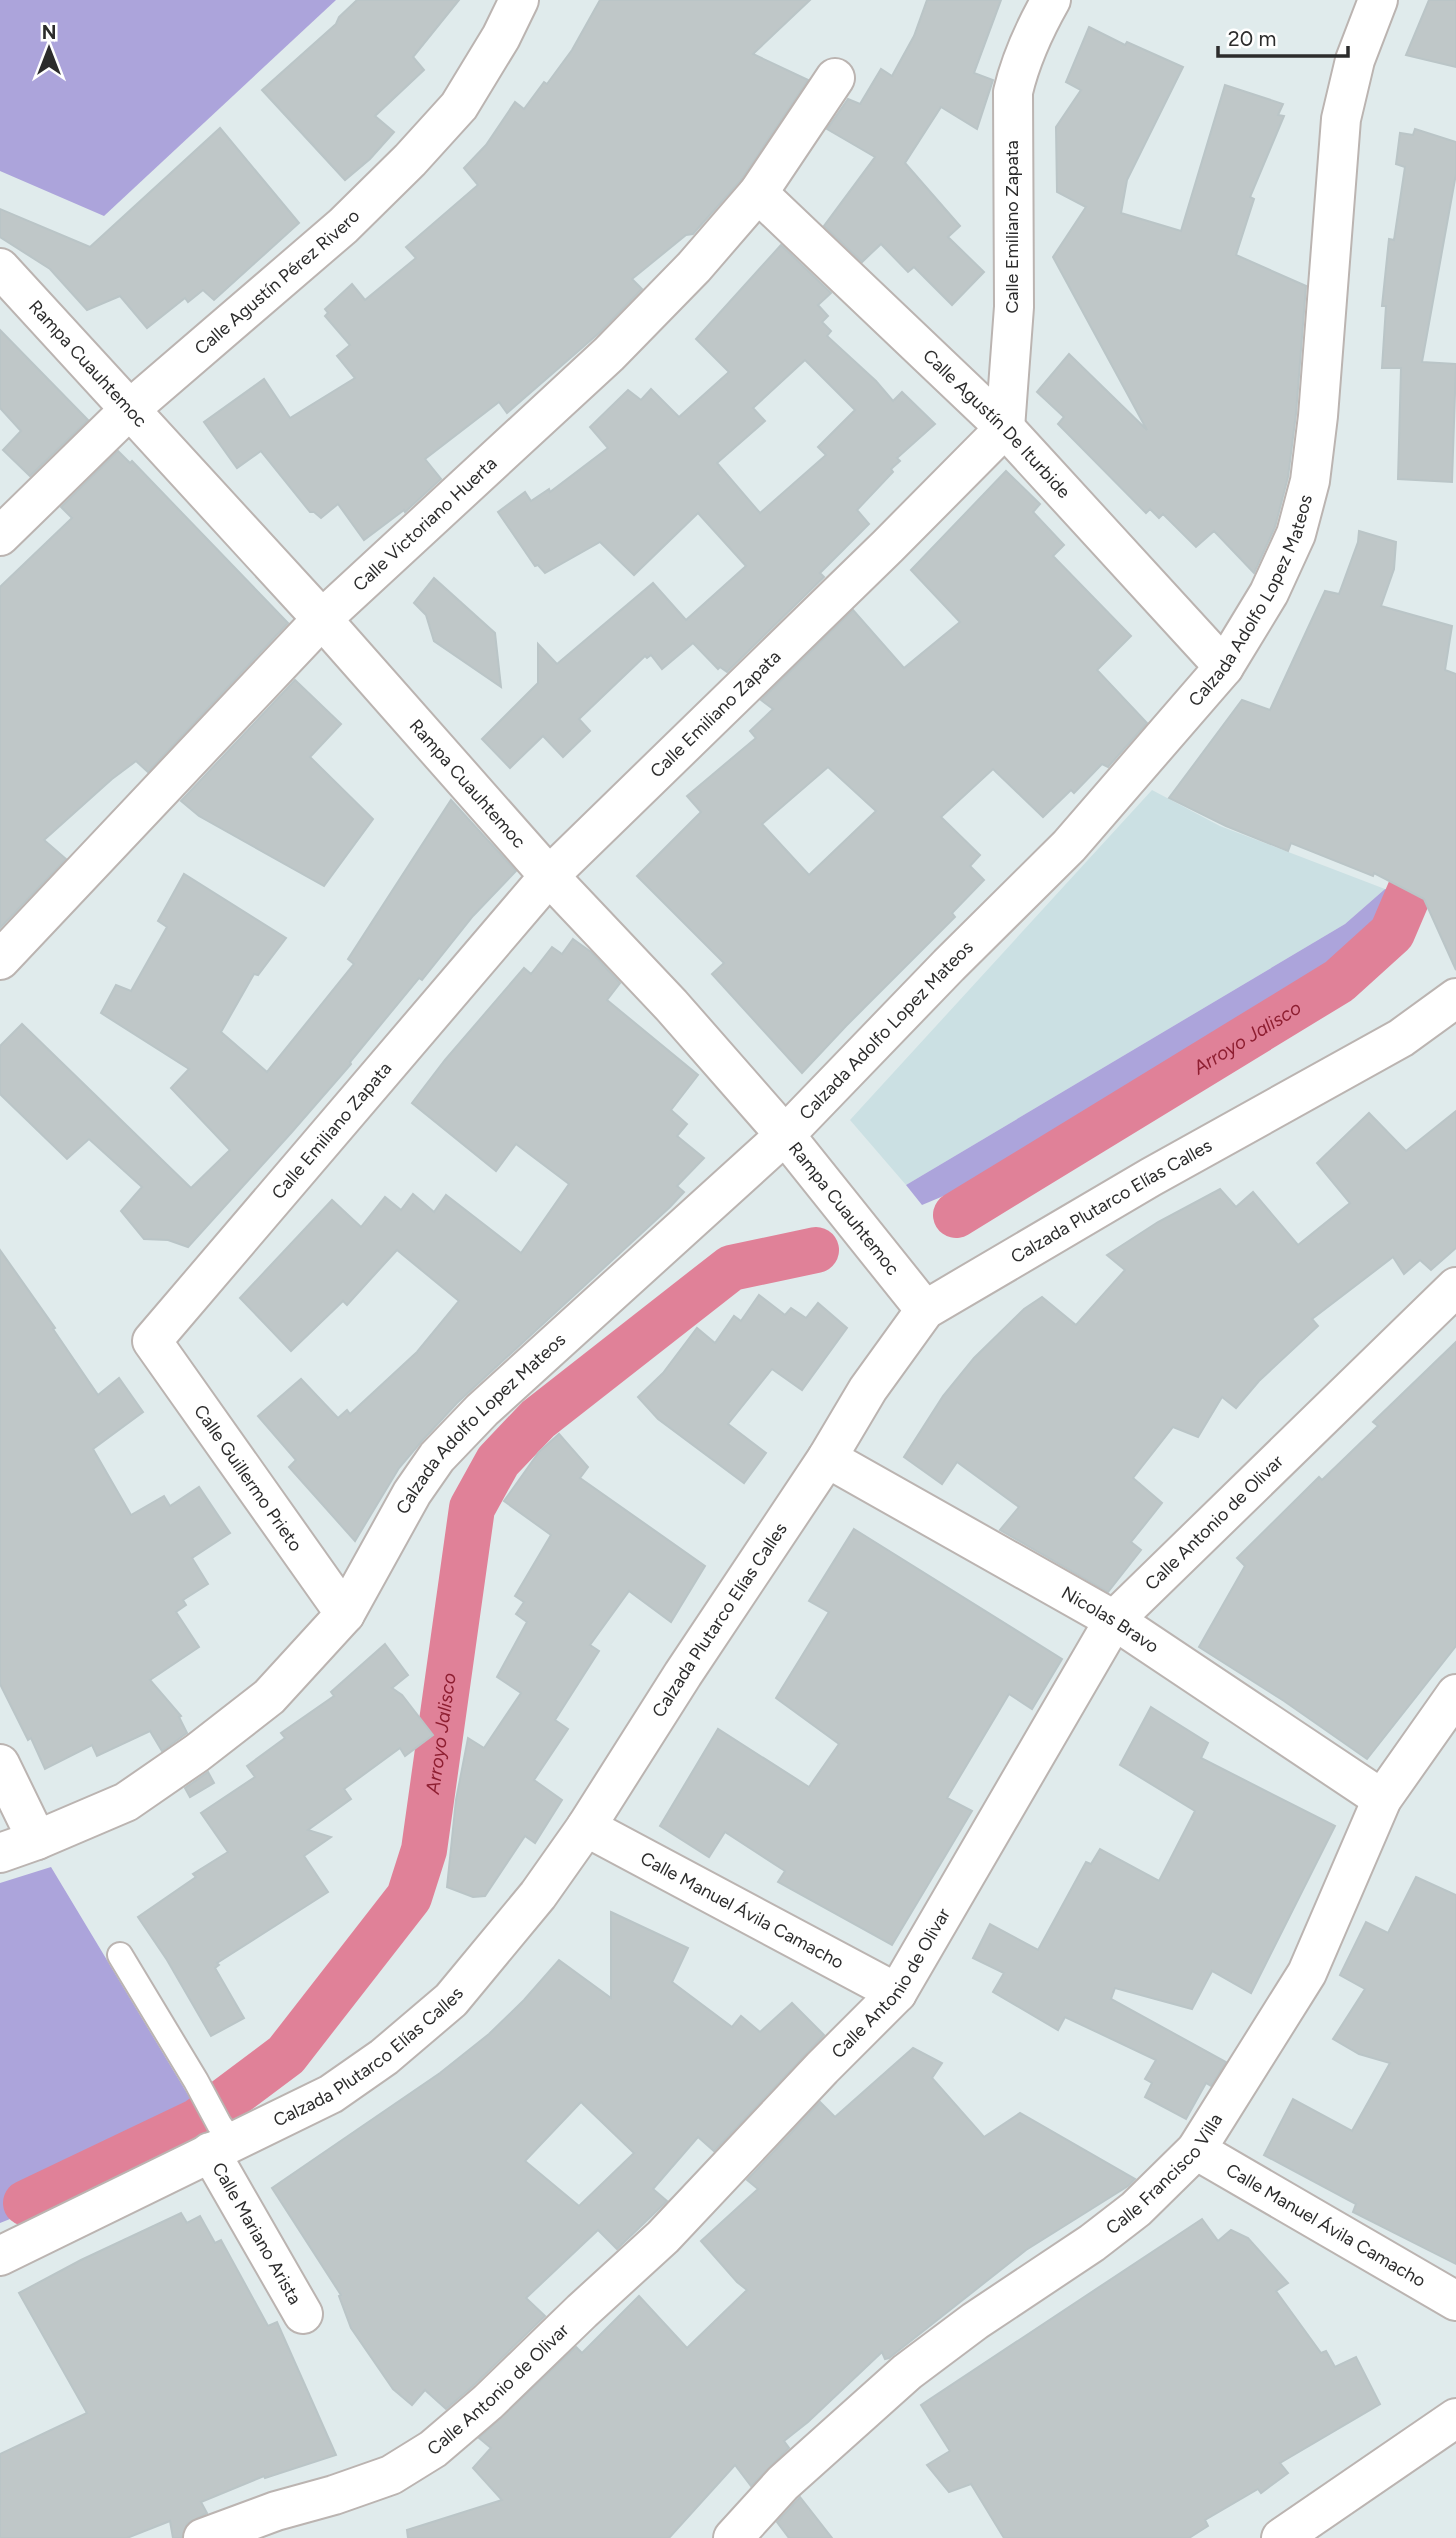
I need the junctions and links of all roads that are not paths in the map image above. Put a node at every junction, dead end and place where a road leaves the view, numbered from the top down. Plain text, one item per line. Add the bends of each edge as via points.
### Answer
1 (519, 0) edge
2 (1051, 0) edge
3 (1378, 0) edge
4 (835, 78) dead end
5 (758, 193) junction
6 (0, 268) edge
7 (129, 410) junction
8 (1005, 428) junction
9 (0, 536) edge
10 (322, 619) junction
11 (1224, 667) junction
12 (548, 876) junction
13 (0, 960) edge
14 (1456, 998) edge
15 (785, 1135) junction
16 (1456, 1287) edge
17 (925, 1310) junction
18 (152, 1341) joint
19 (827, 1458) junction
20 (345, 1614) junction
21 (1114, 1620) junction
22 (1456, 1694) edge
23 (0, 1764) edge
24 (1382, 1799) junction
25 (586, 1827) junction
26 (37, 1840) junction
27 (0, 1853) edge
28 (120, 1955) dead end
29 (897, 1993) junction
30 (220, 2139) junction
31 (1196, 2150) junction
32 (0, 2256) edge
33 (1456, 2301) edge
34 (303, 2314) dead end
35 (1456, 2417) edge
36 (203, 2538) edge
37 (733, 2538) edge
38 (1281, 2538) edge

1 - 7 street, Calle Agustín Pérez Rivero via 459,106 410,160 343,226
2 - 8 street, Calle Emiliano Zapata via 1031,35 1013,92 1014,307
3 - 11 street, Calzada Adolfo Lopez Mateos via 1354,60 1341,119 1310,481 1296,534
4 - 5 street, Calle Victoriano Huerta
5 - 8 street, Calle Agustín De Iturbide
5 - 10 street, Calle Victoriano Huerta via 609,354
6 - 7 street, Rampa Cuauhtemoc
7 - 9 street, Calle Agustín Pérez Rivero
7 - 10 street, Rampa Cuauhtemoc
8 - 11 street, Calle Agustín De Iturbide
8 - 12 street, Calle Emiliano Zapata
10 - 12 street, Rampa Cuauhtemoc
10 - 13 street, Calle Victoriano Huerta
11 - 15 street, Calzada Adolfo Lopez Mateos via 1069,846
12 - 15 street, Rampa Cuauhtemoc via 671,1005
12 - 18 street, Calle Emiliano Zapata
14 - 17 street, Calzada Plutarco Elías Calles via 1401,1038
15 - 17 street, Rampa Cuauhtemoc
15 - 20 street, Calzada Adolfo Lopez Mateos via 492,1401 437,1457
16 - 21 street, Calle Antonio de Olivar
17 - 19 street, Calzada Plutarco Elías Calles via 868,1389
18 - 20 street, Calle Guillermo Prieto
19 - 21 street, Nicolas Bravo
19 - 25 street, Calzada Plutarco Elías Calles
20 - 26 street, Calzada Adolfo Lopez Mateos via 269,1697 197,1753 126,1802
21 - 24 street, Nicolas Bravo
21 - 29 street, Calle Antonio de Olivar
22 - 24 street, Calle Francisco Villa
23 - 26 street
24 - 31 street, Calle Francisco Villa via 1307,1973
25 - 29 street, Calle Manuel Ávila Camacho
25 - 30 street, Calzada Plutarco Elías Calles via 538,1895 451,2000 384,2057 331,2094
26 - 27 street, Calzada Adolfo Lopez Mateos
28 - 30 lane via 196,2081
29 - 36 street, Calle Antonio de Olivar via 663,2237 433,2449 391,2475
30 - 32 street, Calzada Plutarco Elías Calles
30 - 34 street, Calle Mariano Arista
31 - 33 street, Calle Manuel Ávila Camacho
31 - 37 street, Calle Francisco Villa via 1136,2209 1092,2243 907,2372 783,2483
35 - 38 street

